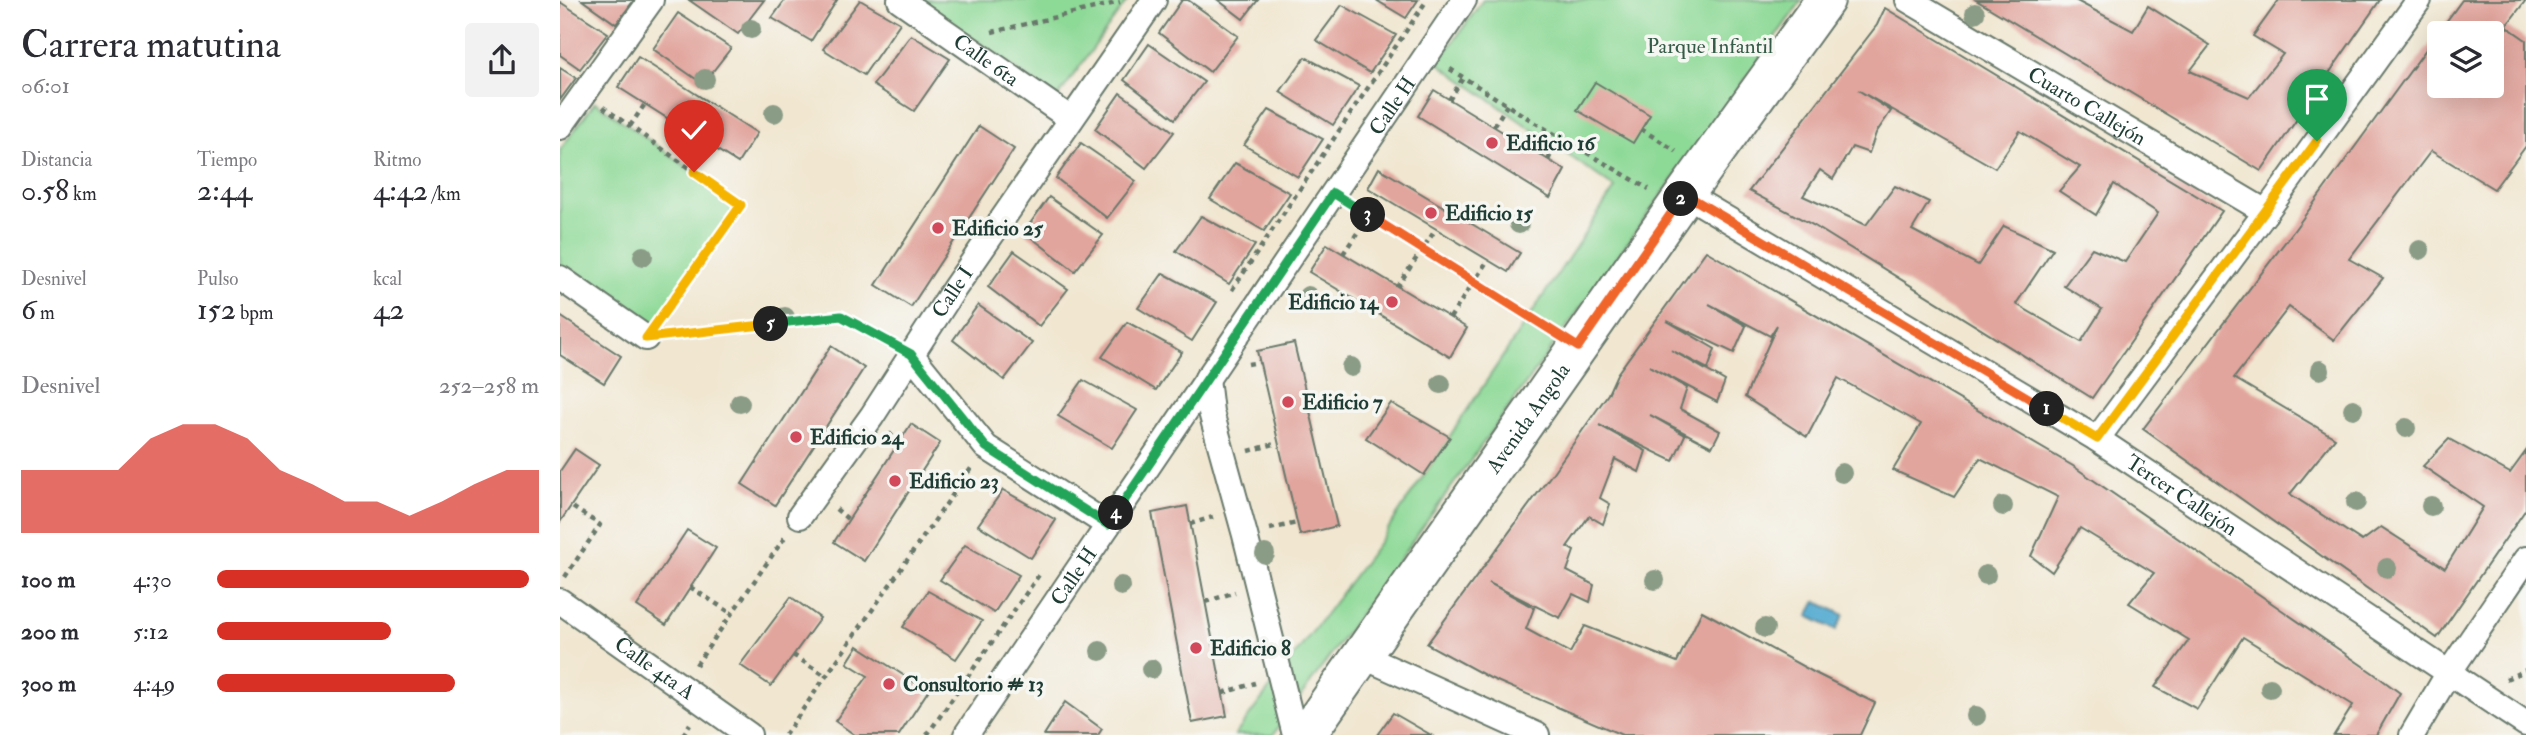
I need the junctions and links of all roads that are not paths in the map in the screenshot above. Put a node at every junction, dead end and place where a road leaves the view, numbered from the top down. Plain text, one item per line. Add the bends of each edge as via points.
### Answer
1 (651, 0) edge
2 (900, 0) edge
3 (1154, 0) edge
4 (1464, 0) edge
5 (1825, 0) edge
6 (1908, 0) edge
7 (2419, 0) edge
8 (1071, 119) junction
9 (560, 127) edge
10 (1688, 189) junction
11 (2266, 212) junction
12 (560, 278) edge
13 (646, 338) road end
14 (911, 354) junction
15 (1207, 379) junction
16 (2097, 439) junction
17 (800, 516) road end
18 (1108, 525) junction
19 (2526, 559) edge
20 (560, 601) edge
21 (1362, 656) junction
22 (2448, 674) junction
23 (2526, 724) edge
24 (749, 735) edge
25 (966, 735) edge
26 (1295, 735) edge
27 (1306, 735) edge
28 (1537, 735) edge
29 (2412, 735) edge

1 - 9 street
2 - 8 street, Calle 6ta
3 - 8 street, Calle I
4 - 15 street, Calle H
5 - 10 main road, Avenida Angola
6 - 11 street, Cuarto Callejón
7 - 11 street
8 - 14 street, Calle I
10 - 16 street, Tercer Callejón
10 - 21 main road, Avenida Angola
11 - 16 street
12 - 13 street
14 - 17 street, Calle I
14 - 18 street via 986,447
15 - 18 street, Calle H
15 - 26 street via 1211,412
16 - 22 street, Tercer Callejón
18 - 25 street, Calle H
19 - 22 street
20 - 24 street, Calle 4ta A
21 - 27 main road, Avenida Angola
21 - 28 street
22 - 23 street, Tercer Callejón
22 - 29 street

